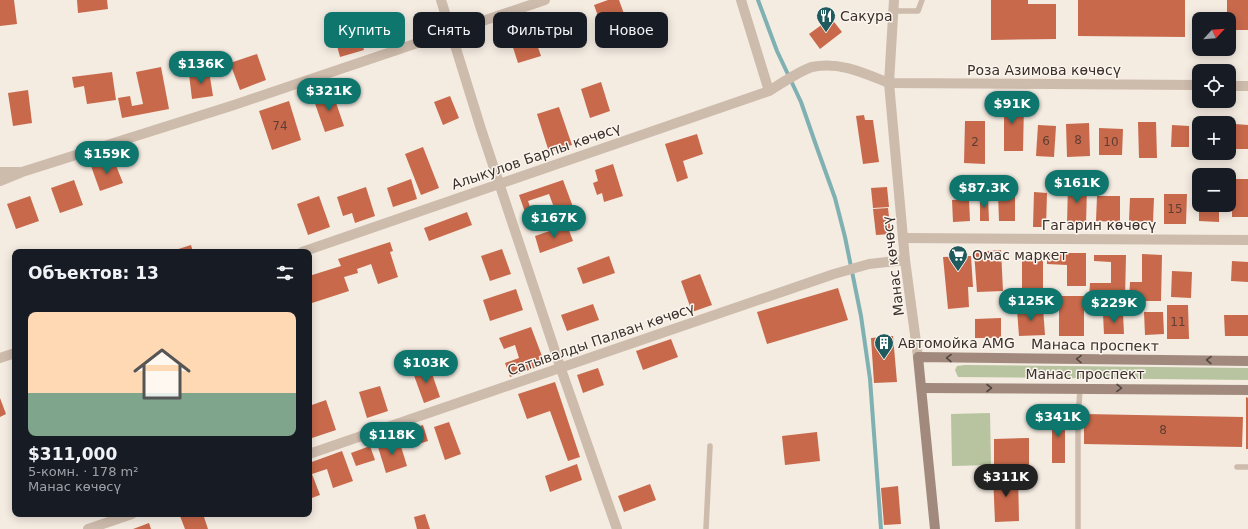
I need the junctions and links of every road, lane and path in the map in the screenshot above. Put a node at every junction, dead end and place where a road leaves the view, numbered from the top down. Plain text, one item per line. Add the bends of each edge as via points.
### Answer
1 (440, 0) edge
2 (545, 0) edge
3 (741, 0) edge
4 (894, 0) edge
5 (922, 0) edge
6 (893, 11) junction
7 (444, 12) edge
8 (485, 21) edge
9 (413, 45) edge
10 (455, 48) edge
11 (889, 83) junction
12 (1192, 85) edge
13 (1236, 86) edge
14 (1248, 86) edge
15 (773, 88) junction
16 (0, 172) edge
17 (22, 172) junction
18 (0, 181) edge
19 (500, 183) junction
20 (903, 238) junction
21 (1248, 240) edge
22 (311, 249) edge
23 (905, 260) junction
24 (12, 353) edge
25 (918, 357) junction
26 (0, 358) edge
27 (1248, 361) edge
28 (561, 368) junction
29 (922, 388) junction
30 (1080, 388) junction
31 (1248, 390) edge
32 (710, 446) dead end
33 (312, 453) edge
34 (1237, 467) dead end
35 (1248, 467) edge
36 (123, 517) edge
37 (88, 529) edge
38 (617, 529) edge
39 (706, 529) edge
40 (935, 529) edge
41 (1078, 529) edge

1 - 7 street
2 - 8 street
3 - 15 street
4 - 6 street, Манас көчөсү
5 - 6 lane via 918,11
6 - 11 street, Манас көчөсү
9 - 17 street
10 - 19 street
11 - 12 street, Роза Азимова көчөсү
11 - 15 street, Алыкулов Барпы көчөсү via 837,65 811,67
11 - 20 street, Манас көчөсү
13 - 14 street
15 - 19 street, Алыкулов Барпы көчөсү
16 - 17 street
17 - 18 street
19 - 22 street, Алыкулов Барпы көчөсү
19 - 28 street
20 - 21 street, Гагарин көчөсү
20 - 23 street, Манас көчөсү
23 - 25 street, Манас көчөсү
23 - 28 street, Сатывалды Палван көчөсү via 869,264 834,274
24 - 26 street
27 -> 25 main road, Манаса проспект
25 - 29 main road, Манас көчөсү
28 - 33 street, Сатывалды Палван көчөсү
28 - 38 street
29 -> 30 main road, Манас проспект
29 - 40 main road, Манас көчөсү
30 -> 31 main road, Манас проспект
30 - 41 lane
32 - 39 lane
34 - 35 lane
36 - 37 street

